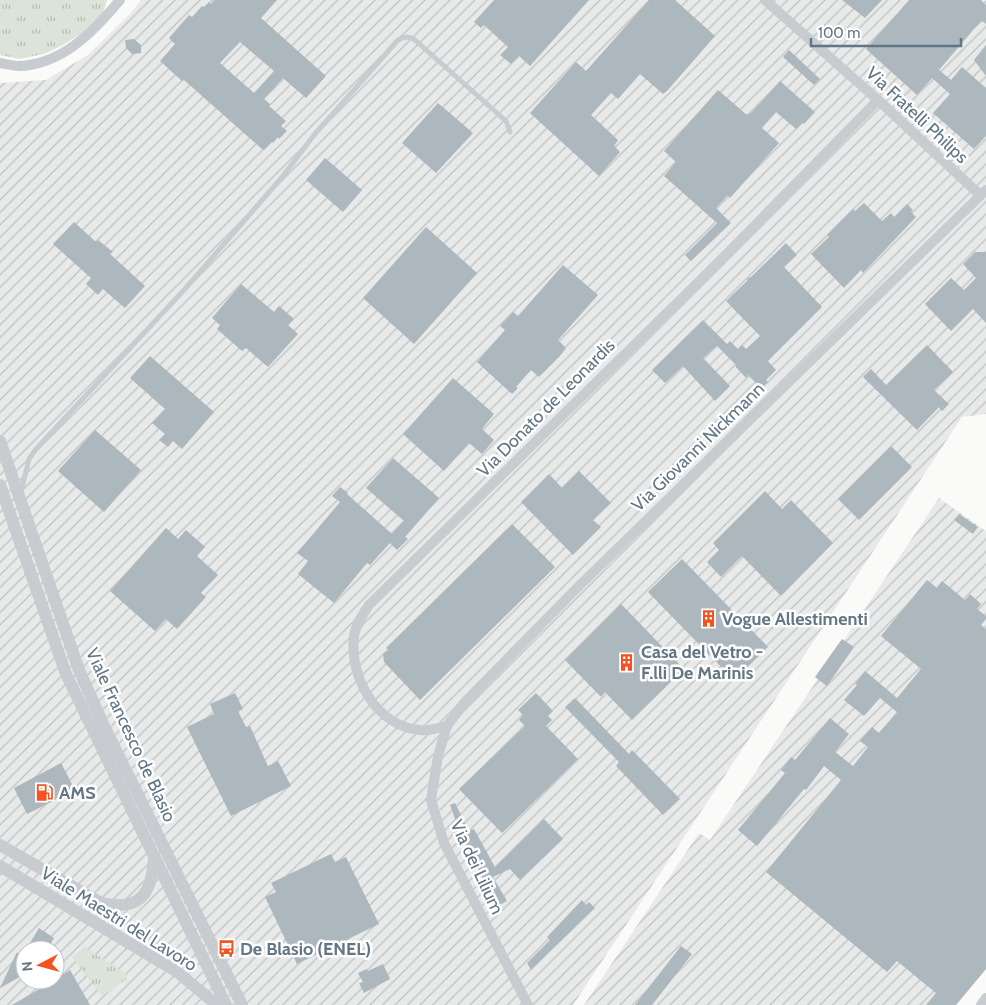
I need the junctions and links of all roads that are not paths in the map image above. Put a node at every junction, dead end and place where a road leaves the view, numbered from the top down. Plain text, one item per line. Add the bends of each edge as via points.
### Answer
1 (120, 0) edge
2 (765, 0) edge
3 (0, 63) edge
4 (878, 100) junction
5 (510, 132) dead end
6 (983, 192) edge
7 (0, 442) edge
8 (0, 485) edge
9 (20, 500) junction
10 (445, 730) junction
11 (0, 845) edge
12 (154, 857) junction
13 (0, 866) edge
14 (986, 998) edge
15 (217, 1005) edge
16 (226, 1005) edge
17 (242, 1005) edge
18 (528, 1005) edge
19 (981, 1005) edge

1 - 3 street via 78,44 48,61 19,66
2 - 4 street, Via Fratelli Philips
4 - 6 street, Via Fratelli Philips
4 - 10 street, Via Donato de Leonardis via 723,258 369,605 354,635 354,650 358,675 375,707 384,716 407,728
5 - 9 lane via 506,121 415,40 405,36 398,40 185,289 36,449 24,476
6 - 10 street, Via Giovanni Nickmann via 580,585 464,703
7 - 9 street, Viale Francesco de Blasio
8 - 12 street, Viale Francesco de Blasio via 66,674
9 - 17 street, Viale Francesco de Blasio via 79,670
10 - 18 street, Via dei Lilium via 430,800 444,843
11 - 12 street, Viale Maestri del Lavoro via 101,903 116,906 142,898 153,874
12 - 16 street, Viale Francesco de Blasio
13 - 15 street, Viale Maestri del Lavoro via 176,971
14 - 19 street

